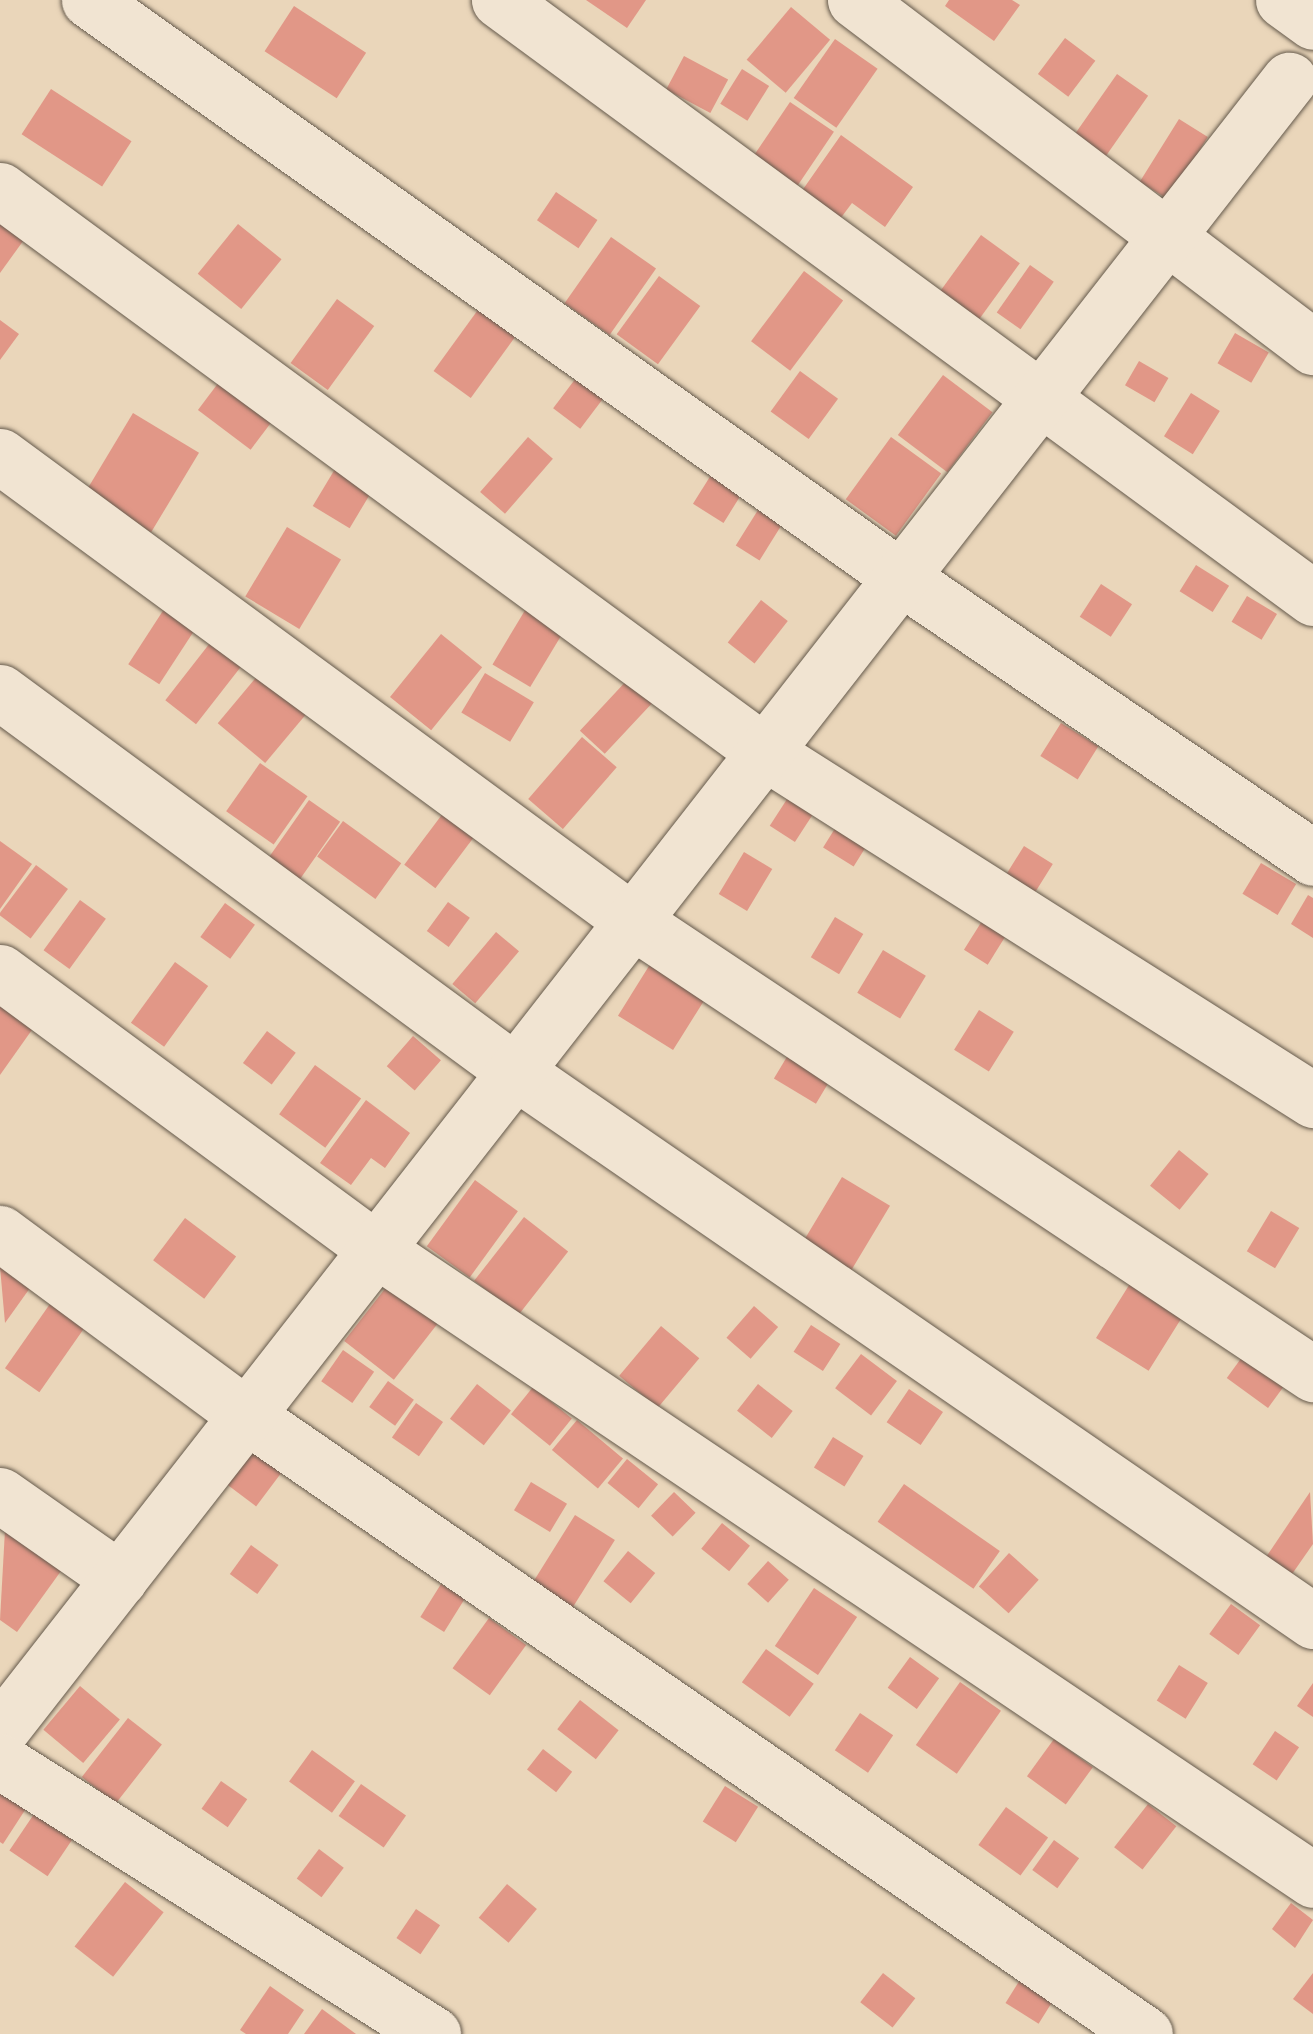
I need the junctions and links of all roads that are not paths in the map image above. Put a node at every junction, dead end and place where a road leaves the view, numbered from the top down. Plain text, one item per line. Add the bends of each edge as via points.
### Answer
1 (88, 0) edge
2 (499, 0) edge
3 (855, 0) edge
4 (1283, 0) edge
5 (1313, 22) edge
6 (1290, 80) dead end
7 (0, 190) edge
8 (1168, 241) junction
9 (1313, 347) edge
10 (1042, 402) junction
11 (0, 456) edge
12 (903, 578) junction
13 (1313, 598) edge
14 (0, 692) edge
15 (766, 754) junction
16 (1313, 858) edge
17 (634, 922) junction
18 (0, 972) edge
19 (516, 1072) junction
20 (1313, 1100) edge
21 (0, 1233) edge
22 (377, 1250) junction
23 (1313, 1374) edge
24 (247, 1416) junction
25 (0, 1494) edge
26 (120, 1579) junction
27 (1313, 1621) edge
28 (0, 1731) edge
29 (0, 1761) edge
30 (1313, 1880) edge
31 (433, 2034) edge
32 (1145, 2034) edge

1 - 12 street
2 - 10 street
3 - 8 street
4 - 5 street
6 - 8 street
7 - 15 street
8 - 9 street
8 - 10 street
10 - 12 street
10 - 13 street
11 - 17 street
12 - 15 street
12 - 16 street
14 - 19 street
15 - 17 street
15 - 20 street
17 - 19 street
17 - 23 street
18 - 22 street
19 - 22 street
19 - 27 street
21 - 24 street
22 - 24 street
22 - 30 street
24 - 26 street
24 - 32 street
25 - 26 street
26 - 28 street
29 - 31 street

